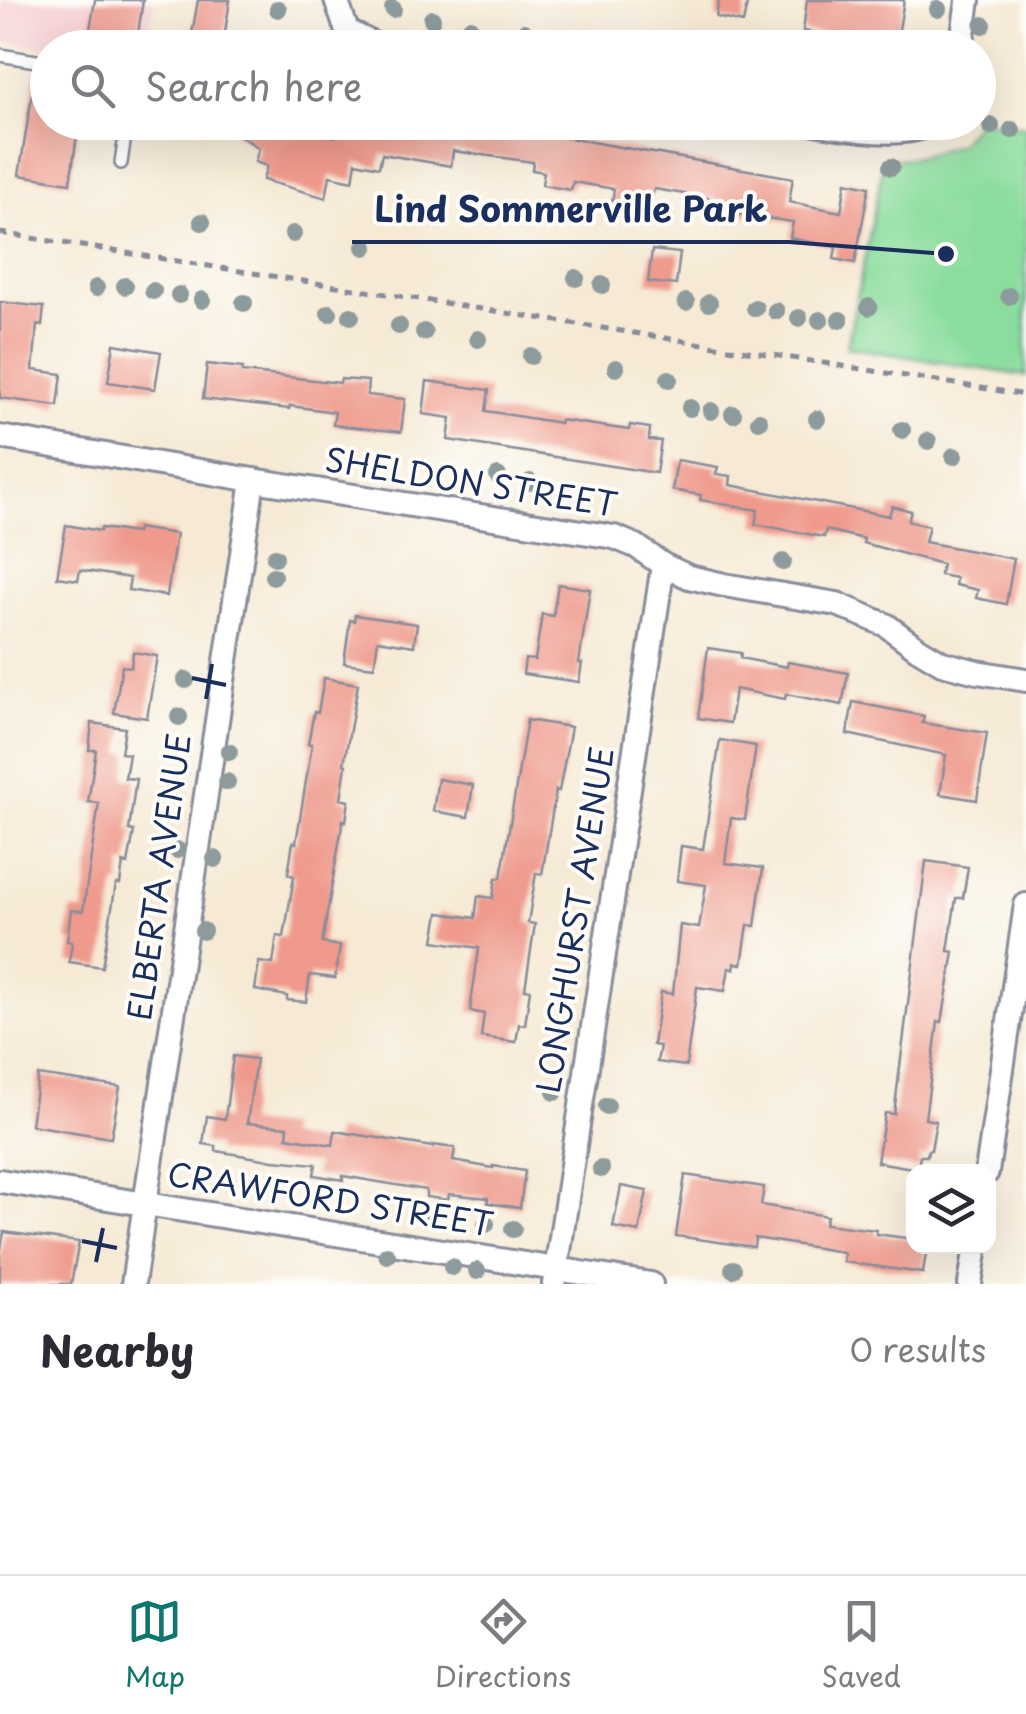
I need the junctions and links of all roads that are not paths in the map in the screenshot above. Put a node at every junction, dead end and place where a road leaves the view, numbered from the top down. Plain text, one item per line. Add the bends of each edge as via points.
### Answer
1 (336, 0) edge
2 (968, 0) edge
3 (347, 30) edge
4 (964, 30) edge
5 (0, 55) edge
6 (30, 60) edge
7 (125, 140) edge
8 (121, 163) dead end
9 (0, 437) edge
10 (252, 480) junction
11 (662, 565) junction
12 (1026, 680) edge
13 (1026, 905) edge
14 (988, 1164) edge
15 (0, 1181) edge
16 (144, 1204) junction
17 (975, 1254) edge
18 (555, 1276) edge
19 (133, 1284) edge
20 (651, 1284) edge
21 (970, 1284) edge

1 - 3 street
2 - 4 street
5 - 6 lane
7 - 8 lane
9 - 10 street, SHELDON STREET
10 - 11 street, SHELDON STREET via 614,536
10 - 16 street, ELBERTA AVENUE
11 - 12 street, SHELDON STREET via 724,585 837,604 886,625 942,662
11 - 18 street, LONGHURST AVENUE
13 - 14 street
15 - 16 street, CRAWFORD STREET
16 - 18 street, CRAWFORD STREET
16 - 19 street, ELBERTA AVENUE
17 - 21 street
18 - 20 street, CRAWFORD STREET

